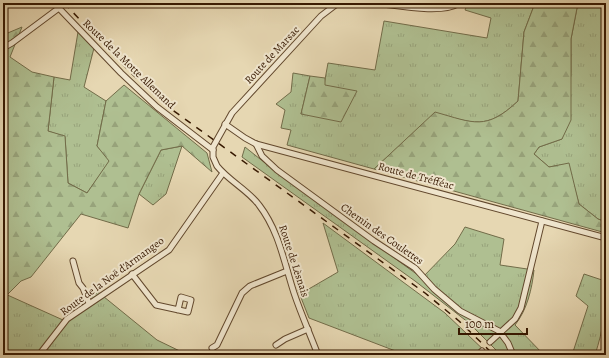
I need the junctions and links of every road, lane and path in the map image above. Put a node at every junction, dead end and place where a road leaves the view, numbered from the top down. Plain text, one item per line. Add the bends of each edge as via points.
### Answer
1 (54, 3) edge
2 (338, 3) edge
3 (375, 3) edge
4 (459, 3) edge
5 (59, 8) junction
6 (3, 48) edge
7 (225, 124) junction
8 (256, 144) junction
9 (213, 150) junction
10 (223, 173) junction
11 (542, 221) junction
12 (606, 238) edge
13 (74, 261) dead end
14 (287, 271) junction
15 (132, 274) junction
16 (89, 303) junction
17 (178, 310) dead end
18 (308, 329) junction
19 (500, 333) junction
20 (490, 342) dead end
21 (276, 345) dead end
22 (212, 348) dead end
23 (39, 355) edge
24 (318, 355) edge
25 (513, 355) edge

1 - 5 street, Route de la Motte Allemand
2 - 7 street, Route de Marsac via 321,16 239,105
3 - 4 street via 439,8 452,7
5 - 6 street
5 - 9 street, Route de la Motte Allemand via 121,73 158,107
7 - 8 street, Route de Tréfféac
7 - 9 street
8 - 11 street, Route de Tréfféac
8 - 19 street, Chemin des Coulettes via 262,156 277,170 415,268 434,289 460,311 492,326
9 - 10 street, Route de Lèsnais via 214,161
10 - 14 street, Route de Lèsnais via 248,193 271,223 280,243
10 - 15 street, Route de la Noë d'Armangeo via 169,250
11 - 12 street, Route de Tréfféac
11 - 19 street via 521,308 515,320
13 - 16 street via 79,283
14 - 18 street, Route de Lèsnais
14 - 22 street via 250,286 242,293 216,345
15 - 16 street, Route de la Noë d'Armangeo
15 - 17 street via 156,305
16 - 23 street, Route de la Noë d'Armangeo via 67,319
18 - 21 street
18 - 24 street, Route de Lèsnais
19 - 20 street
19 - 25 street, Chemin des Coulettes

